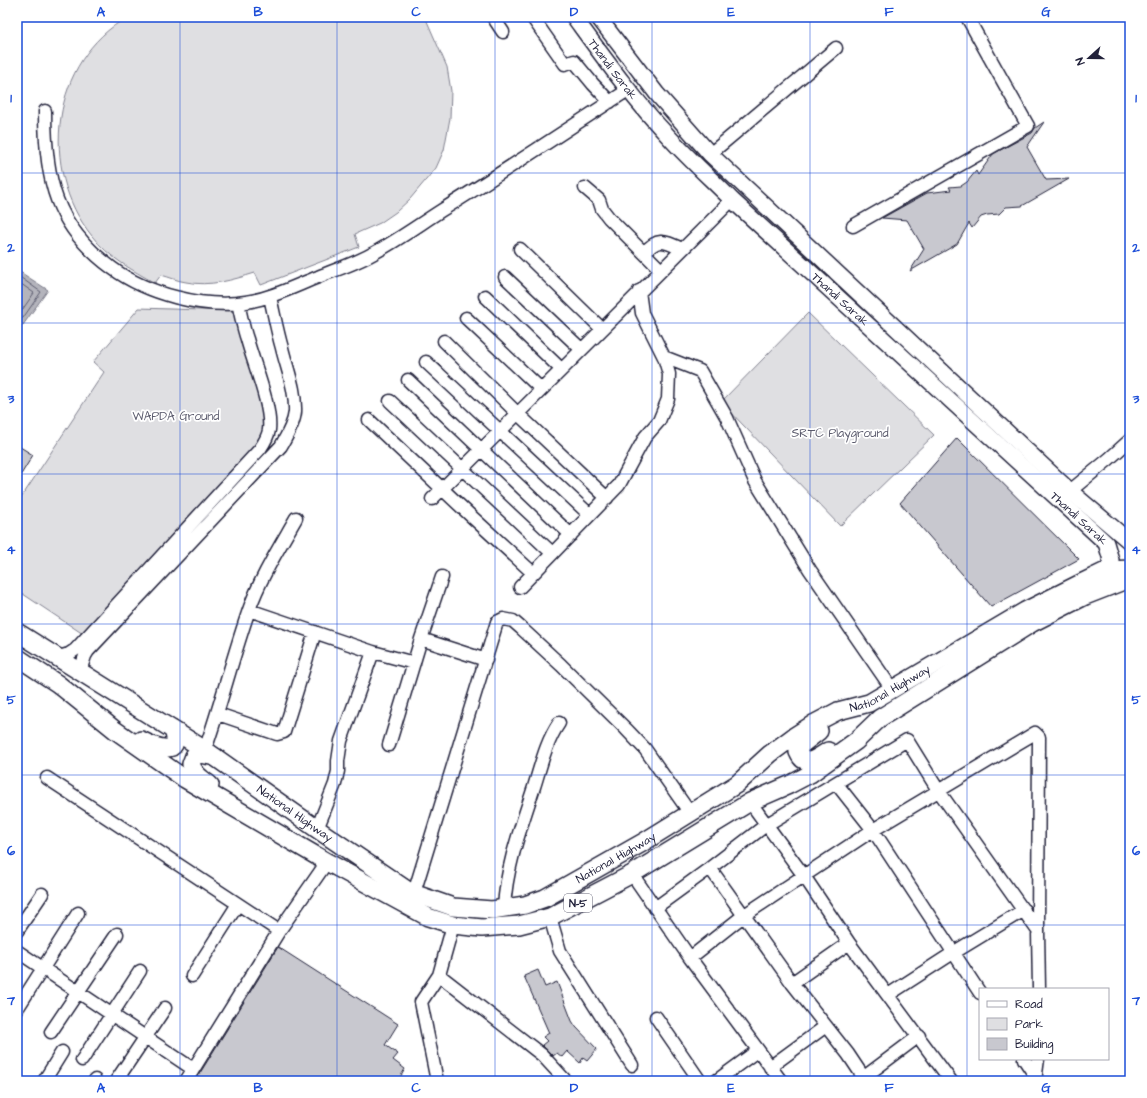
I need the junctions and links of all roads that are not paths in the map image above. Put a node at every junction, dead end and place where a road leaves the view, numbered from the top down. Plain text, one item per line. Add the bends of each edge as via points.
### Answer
1 (493, 17) edge
2 (532, 17) edge
3 (574, 17) edge
4 (598, 17) edge
5 (967, 17) edge
6 (503, 32) dead end
7 (836, 48) dead end
8 (628, 90) junction
9 (610, 102) junction
10 (45, 111) dead end
11 (710, 154) junction
12 (584, 188) dead end
13 (732, 200) junction
14 (853, 226) dead end
15 (520, 249) dead end
16 (682, 249) junction
17 (644, 253) junction
18 (661, 270) junction
19 (505, 277) dead end
20 (639, 291) junction
21 (485, 296) dead end
22 (270, 297) junction
23 (238, 303) junction
24 (466, 318) dead end
25 (602, 329) junction
26 (444, 341) dead end
27 (581, 349) junction
28 (664, 357) junction
29 (426, 362) dead end
30 (561, 369) junction
31 (408, 380) dead end
32 (542, 389) junction
33 (390, 400) dead end
34 (518, 413) junction
35 (369, 420) dead end
36 (500, 431) junction
37 (1130, 440) edge
38 (480, 450) junction
39 (462, 469) junction
40 (442, 489) junction
41 (1070, 491) junction
42 (607, 498) junction
43 (432, 499) dead end
44 (590, 515) junction
45 (296, 518) dead end
46 (570, 535) junction
47 (1130, 542) edge
48 (552, 553) junction
49 (1130, 569) edge
50 (1108, 570) junction
51 (533, 573) junction
52 (442, 577) dead end
53 (1130, 580) edge
54 (520, 587) dead end
55 (249, 610) junction
56 (17, 632) edge
57 (315, 632) junction
58 (421, 639) junction
59 (373, 652) junction
60 (17, 657) edge
61 (56, 658) junction
62 (486, 660) junction
63 (414, 663) junction
64 (80, 671) junction
65 (892, 689) junction
66 (869, 703) junction
67 (218, 714) junction
68 (880, 718) junction
69 (104, 721) junction
70 (560, 723) dead end
71 (173, 730) junction
72 (389, 745) dead end
73 (211, 754) junction
74 (47, 778) dead end
75 (836, 783) junction
76 (938, 790) junction
77 (750, 802) junction
78 (690, 813) junction
79 (258, 822) junction
80 (766, 825) junction
81 (317, 829) junction
82 (873, 830) junction
83 (327, 862) junction
84 (710, 868) junction
85 (632, 874) junction
86 (804, 876) junction
87 (42, 894) dead end
88 (414, 894) junction
89 (238, 904) junction
90 (510, 907) junction
91 (655, 908) junction
92 (1024, 910) junction
93 (78, 913) dead end
94 (743, 916) junction
95 (550, 917) junction
96 (453, 925) junction
97 (519, 926) junction
98 (17, 931) edge
99 (279, 931) junction
100 (1038, 931) junction
101 (117, 934) dead end
102 (849, 943) junction
103 (17, 951) edge
104 (953, 953) junction
105 (690, 958) junction
106 (43, 968) junction
107 (140, 971) dead end
108 (439, 975) junction
109 (192, 976) dead end
110 (792, 983) junction
111 (1039, 988) edge
112 (78, 991) junction
113 (979, 992) edge
114 (888, 995) junction
115 (165, 1008) dead end
116 (17, 1009) edge
117 (112, 1014) junction
118 (656, 1017) dead end
119 (826, 1026) junction
120 (51, 1032) dead end
121 (919, 1036) junction
122 (146, 1037) junction
123 (757, 1051) junction
124 (62, 1052) dead end
125 (82, 1060) dead end
126 (1025, 1060) edge
127 (1038, 1060) edge
128 (632, 1065) dead end
129 (770, 1067) junction
130 (193, 1069) junction
131 (1036, 1079) edge
132 (863, 1080) edge
133 (44, 1081) edge
134 (116, 1081) edge
135 (186, 1081) edge
136 (437, 1081) edge
137 (566, 1081) edge
138 (700, 1081) edge
139 (716, 1081) edge
140 (780, 1081) edge
141 (951, 1081) edge

1 - 6 street
2 - 9 street via 565,64 574,61
3 - 8 main road, Thandi Sarak
4 - 11 main road, Thandi Sarak via 657,94
5 - 14 street via 1028,126
7 - 11 street
8 - 9 street
8 - 13 main road, Thandi Sarak via 669,137
9 - 22 street via 373,254
10 - 23 street via 48,164 57,202 67,222 99,259 119,274 164,294 200,301
11 - 41 main road, Thandi Sarak
12 - 17 street via 599,200 609,218
13 - 16 street
13 - 50 main road, Thandi Sarak via 1106,543 1111,560
15 - 25 street
16 - 17 street via 658,242
16 - 18 street
17 - 18 street
18 - 20 street
19 - 27 street
20 - 25 street
20 - 28 street via 642,313
21 - 30 street
22 - 23 street
22 - 64 street via 295,403 294,414 281,446 88,651
23 - 61 street via 266,401 269,431 266,441 75,650
24 - 32 street
25 - 27 street
26 - 34 street
27 - 30 street
28 - 42 street via 669,374 668,399 659,421 645,437 619,485
28 - 65 street via 700,371 727,418 755,481 810,570
29 - 36 street
30 - 32 street
31 - 38 street
32 - 34 street
33 - 39 street
34 - 36 street
34 - 42 street
35 - 40 street
36 - 38 street
36 - 44 street
37 - 41 street
38 - 39 street
38 - 46 street
39 - 40 street
39 - 48 street
40 - 43 street
40 - 51 street
41 - 47 main road, Thandi Sarak
42 - 44 street
44 - 46 street
45 - 55 street via 262,579
46 - 48 street
48 - 51 street
49 - 50 highway, National Highway / N-5
50 - 65 highway, National Highway / N-5 via 1025,611
51 - 54 street
52 - 58 street
53 - 68 highway, National Highway / N-5 via 1085,596 1032,623
55 - 57 street
55 - 67 street
56 - 61 highway, National Highway / N-5
57 - 59 street
57 - 67 street via 284,732 277,734
58 - 62 street
58 - 63 street
59 - 63 street
59 - 81 street via 341,741 335,784
60 - 69 highway, National Highway / N-5 via 58,684
61 - 64 highway, National Highway / N-5
62 - 78 street via 497,622 503,619 513,621 562,665 645,749
62 - 88 street
63 - 72 street
64 - 71 highway, National Highway / N-5
65 - 66 highway, National Highway / N-5
66 - 68 highway via 807,740 798,752 800,758 809,761 819,757
66 - 78 highway, National Highway / N-5 via 838,711 793,737 737,784
67 - 73 street
68 - 77 highway, National Highway / N-5 via 856,741 810,774
69 - 71 highway via 163,749 176,742
69 - 79 highway, National Highway / N-5 via 185,779
70 - 90 street via 548,742 518,836 505,888
71 - 73 highway, National Highway / N-5
73 - 79 highway via 194,756 191,764 193,770
73 - 81 highway, National Highway / N-5
74 - 89 street
75 - 76 street via 907,740
75 - 80 street
75 - 82 street
76 - 82 street
76 - 92 street
76 - 100 street via 1035,733 1039,737
77 - 80 street
77 - 85 highway, National Highway / N-5
78 - 90 highway, National Highway / N-5 via 545,898
79 - 83 highway, National Highway / N-5
80 - 84 street
80 - 86 street
81 - 88 highway, National Highway / N-5
82 - 86 street
82 - 104 street
83 - 96 highway, National Highway / N-5 via 428,917
83 - 99 street
84 - 91 street
84 - 94 street
85 - 91 street
85 - 95 highway, National Highway / N-5
86 - 94 street
86 - 102 street
87 - 98 street
88 - 90 highway, National Highway / N-5 via 453,907 492,910
89 - 99 street
89 - 109 street
90 - 97 highway
91 - 105 street
92 - 100 street
92 - 104 street
93 - 106 street
94 - 105 street
94 - 110 street
95 - 97 highway, National Highway / N-5
95 - 128 street via 560,951
96 - 97 highway, National Highway / N-5 via 482,928
96 - 108 street
99 - 130 street
100 - 111 street
101 - 112 street
102 - 110 street
102 - 114 street
103 - 106 street
104 - 113 street
104 - 114 street
105 - 123 street
106 - 112 street
106 - 116 street
107 - 117 street
108 - 136 street via 421,1002
108 - 137 street via 542,1055
110 - 119 street
112 - 117 street
112 - 120 street
114 - 121 street
115 - 122 street
117 - 122 street
117 - 125 street
118 - 138 street
119 - 129 street
119 - 132 street via 848,1054
121 - 132 street
121 - 141 street
122 - 130 street
122 - 134 street
123 - 129 street
123 - 139 street
124 - 133 street
126 - 131 street
127 - 131 street
129 - 140 street
130 - 135 street

